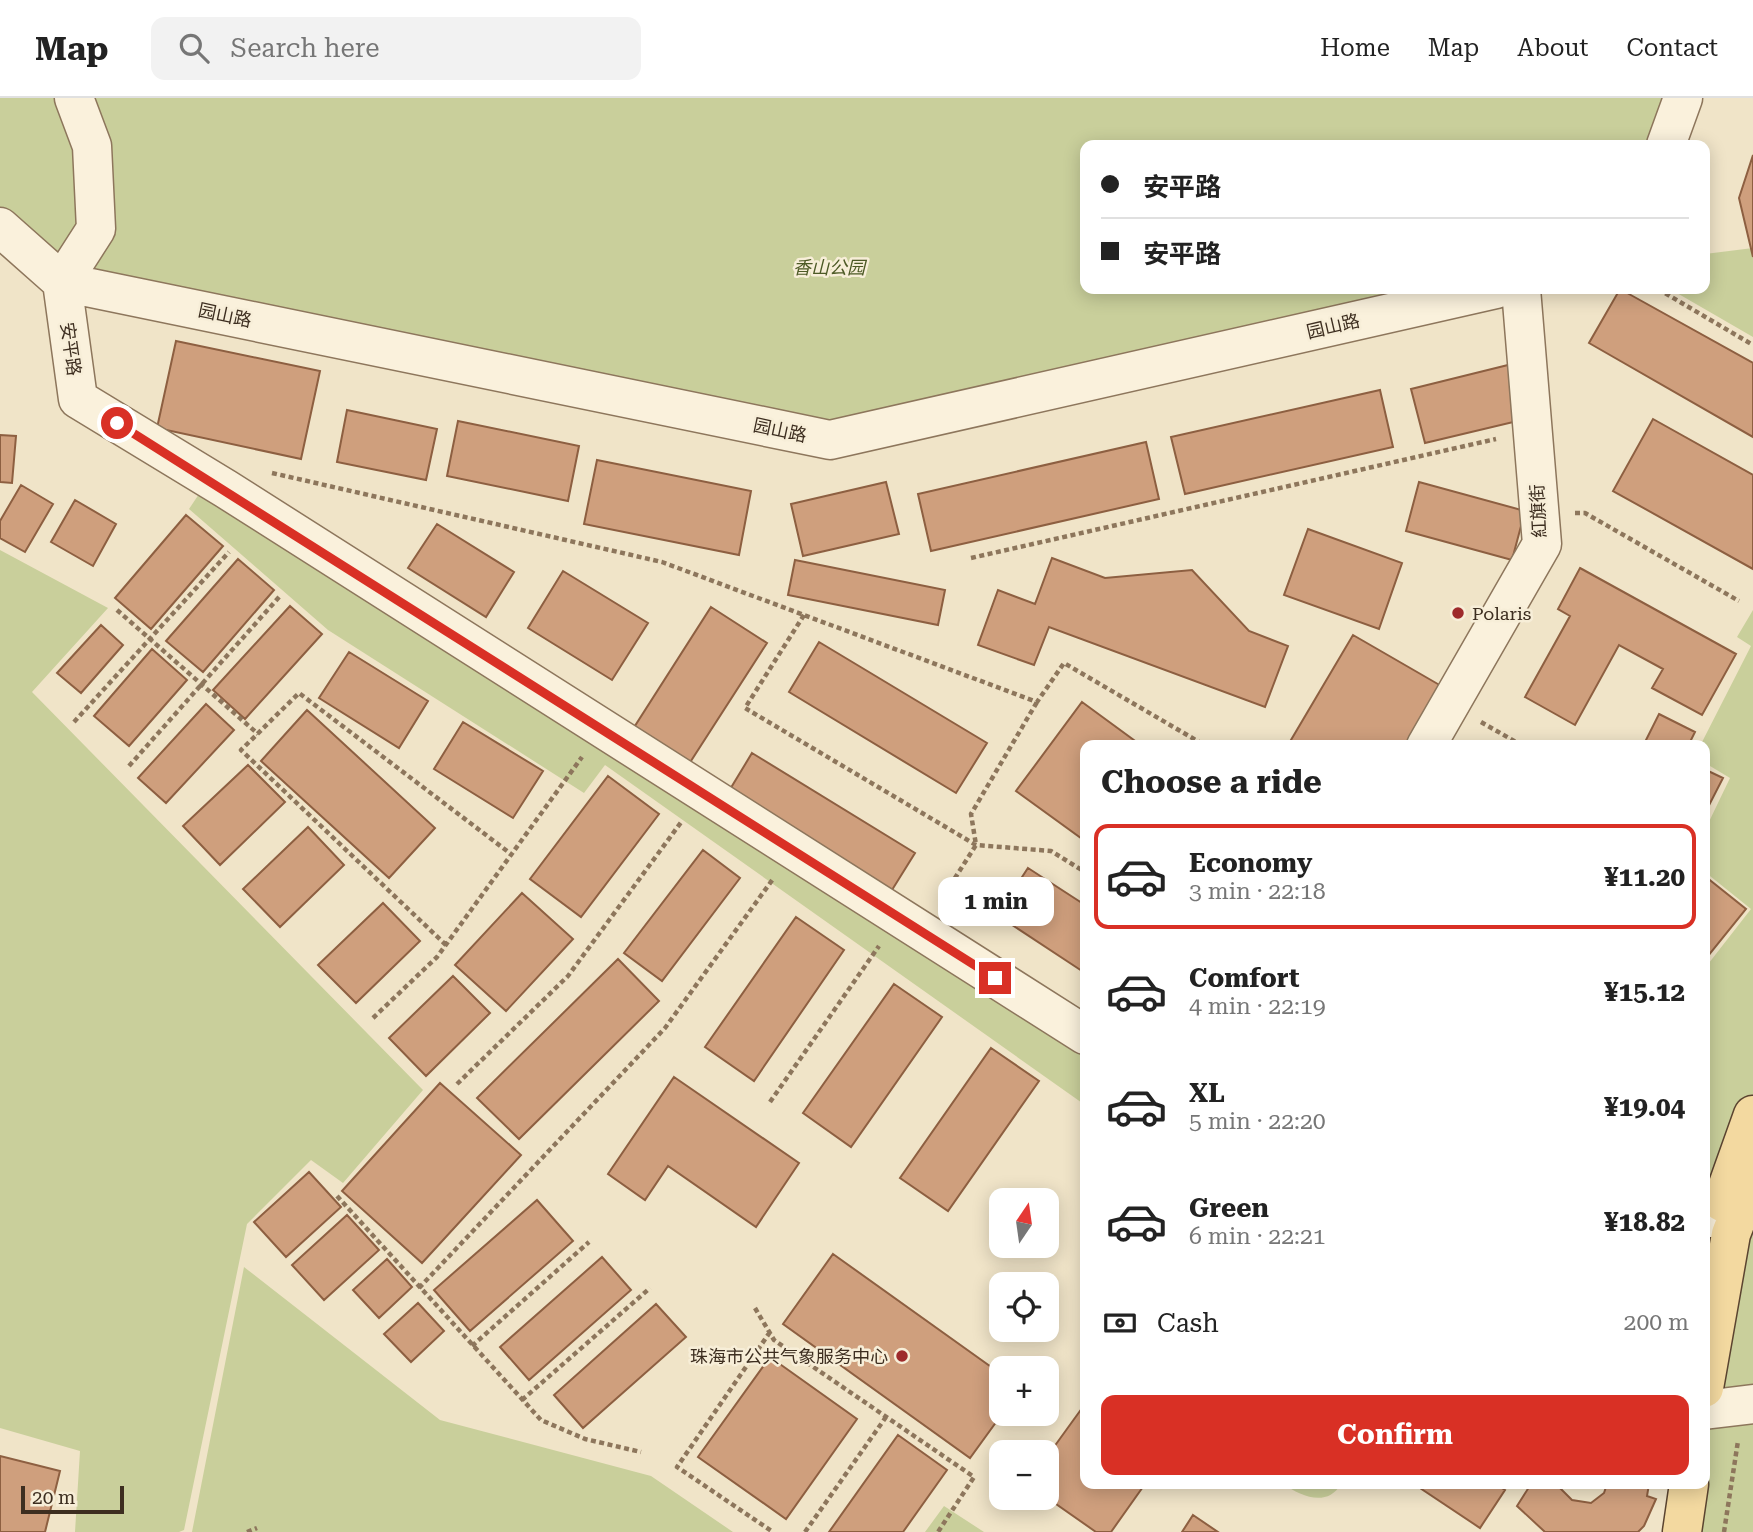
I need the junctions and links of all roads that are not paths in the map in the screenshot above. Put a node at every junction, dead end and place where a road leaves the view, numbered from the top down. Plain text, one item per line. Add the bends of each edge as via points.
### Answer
1 (74, 98) edge
2 (1683, 98) edge
3 (1668, 140) edge
4 (0, 227) edge
5 (62, 282) junction
6 (1474, 294) edge
7 (1521, 294) edge
8 (1429, 740) edge
9 (1080, 1032) edge
10 (1753, 1115) edge
11 (1753, 1177) edge
12 (1710, 1218) edge
13 (1710, 1354) edge
14 (1748, 1405) edge
15 (1710, 1409) edge
16 (1665, 1489) edge
17 (1688, 1489) edge
18 (1665, 1532) edge
19 (1682, 1532) edge

1 - 5 street via 92,146 96,229
2 - 3 street
4 - 5 street
5 - 6 street, 园山路 via 830,440
5 - 9 street, 安平路 via 78,400
7 - 8 street, 紅旗街 via 1542,544
10 - 12 main road
11 - 13 main road via 1731,1234
14 - 15 street
16 - 18 main road
17 - 19 main road

